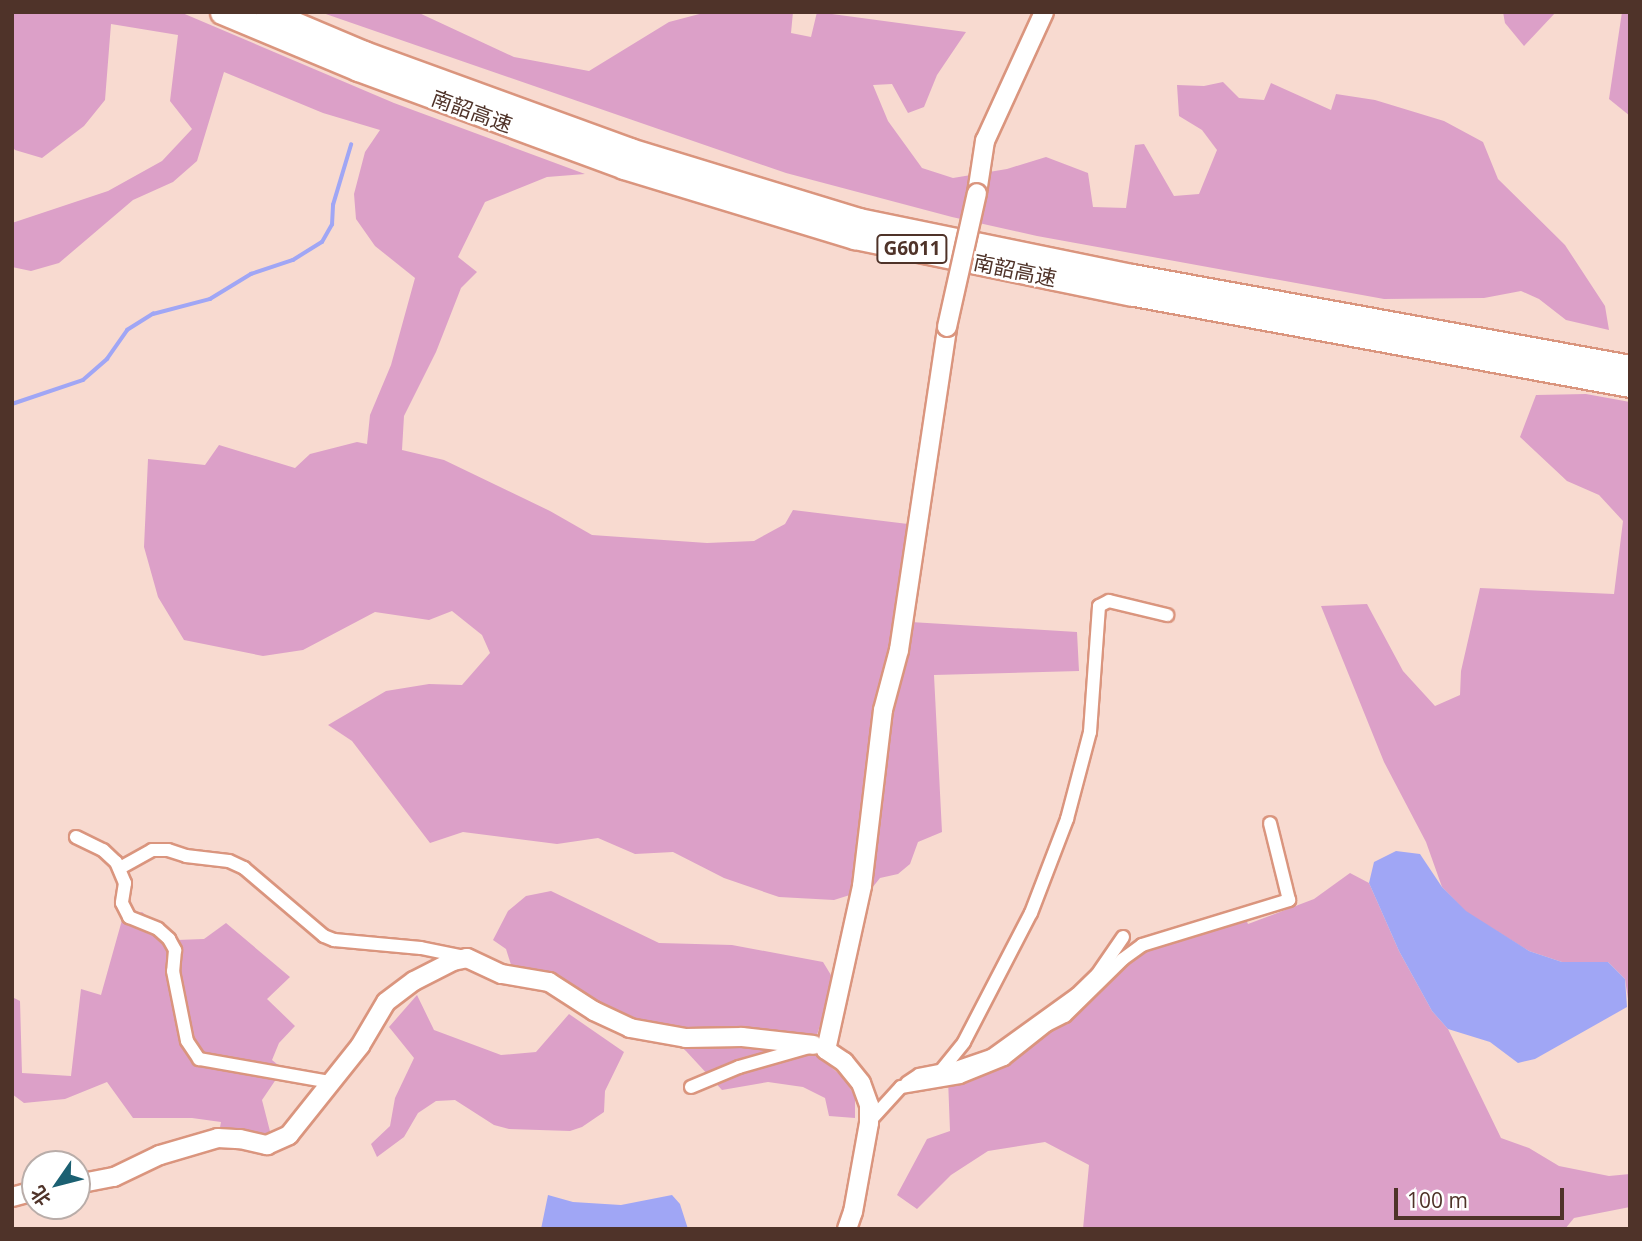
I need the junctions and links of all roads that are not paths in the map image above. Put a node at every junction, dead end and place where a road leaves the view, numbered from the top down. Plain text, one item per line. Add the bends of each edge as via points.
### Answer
1 (222, 12) edge
2 (267, 12) edge
3 (1044, 12) edge
4 (1630, 367) edge
5 (1630, 385) edge
6 (1167, 615) dead end
7 (1270, 823) dead end
8 (76, 837) dead end
9 (120, 869) junction
10 (1123, 937) dead end
11 (467, 958) junction
12 (820, 1047) junction
13 (940, 1072) junction
14 (329, 1082) junction
15 (691, 1087) dead end
16 (901, 1087) junction
17 (869, 1122) junction
18 (91, 1181) edge
19 (847, 1229) edge

1 - 5 highway, 南韶高速 / G6011 via 358,69 624,167 855,237 1129,293
2 - 4 highway, 南韶高速 / G6011 via 364,53 630,150 859,219 1132,276
3 - 12 street, bridge via 985,141 947,327 898,650 883,710 863,886
6 - 13 street via 1110,601 1100,606 1090,732 1067,819 1025,924 964,1042
7 - 16 street via 1289,900 1142,945 1065,1016 1004,1059 960,1077
8 - 9 street via 103,850
9 - 11 street via 152,850 229,861 244,868 324,936
9 - 14 street via 125,883 124,912 158,929 175,950 173,971 187,1041 199,1059
10 - 13 street via 1097,975 1076,995 991,1056
11 - 12 street via 502,974 549,982 630,1028 686,1038 742,1037
11 - 14 street via 396,992
12 - 15 street via 739,1067
12 - 17 street via 844,1062 861,1083
13 - 16 street via 919,1075
14 - 18 street via 301,1122 278,1141 267,1145 218,1138
16 - 17 street
17 - 19 street

